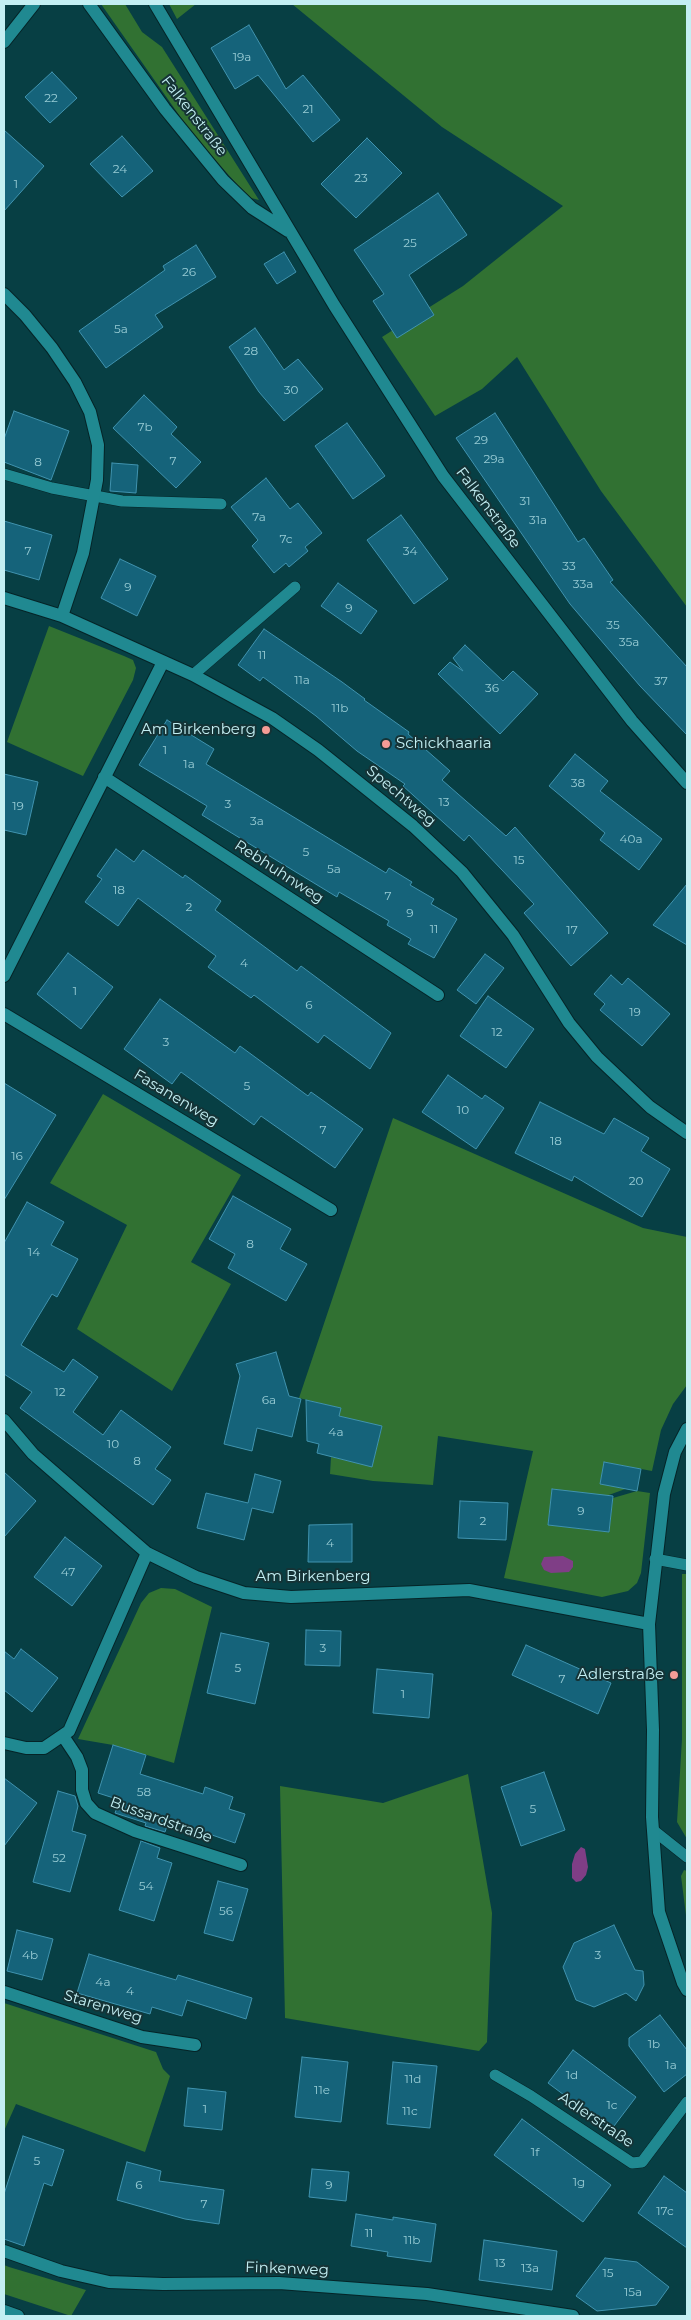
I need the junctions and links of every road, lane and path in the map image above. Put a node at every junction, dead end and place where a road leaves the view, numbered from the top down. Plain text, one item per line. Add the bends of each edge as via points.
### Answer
1 (34, 4) edge
2 (89, 4) edge
3 (155, 4) edge
4 (4, 42) edge
5 (290, 232) junction
6 (4, 294) edge
7 (4, 474) edge
8 (94, 496) junction
9 (220, 504) dead end
10 (295, 587) dead end
11 (4, 598) edge
12 (62, 616) junction
13 (163, 662) junction
14 (192, 675) junction
15 (104, 777) junction
16 (687, 783) edge
17 (4, 976) edge
18 (438, 995) dead end
19 (4, 1014) edge
20 (687, 1133) edge
21 (331, 1210) dead end
22 (4, 1420) edge
23 (687, 1429) edge
24 (147, 1552) junction
25 (655, 1559) junction
26 (687, 1565) edge
27 (649, 1624) junction
28 (63, 1736) junction
29 (4, 1743) edge
30 (653, 1830) junction
31 (687, 1857) edge
32 (241, 1865) dead end
33 (687, 1990) edge
34 (4, 1992) edge
35 (195, 2045) dead end
36 (495, 2075) dead end
37 (687, 2102) edge
38 (4, 2251) edge
39 (4, 2311) edge
40 (18, 2316) edge
41 (573, 2316) edge

1 - 4 street
2 - 5 street, Falkenstraße via 165,109 223,180 252,208
3 - 5 street, Falkenstraße
5 - 16 street, Falkenstraße via 443,476 632,721
6 - 8 street via 52,348 90,412 98,445 98,480
7 - 8 lane
8 - 9 lane via 122,501
8 - 12 street via 83,553
10 - 14 lane
11 - 12 street, Spechtweg
12 - 13 street, Spechtweg
13 - 14 street, Spechtweg
13 - 15 street
14 - 20 street, Spechtweg via 272,718 413,826 462,872 489,904 513,935 569,1023 597,1057 650,1107
15 - 17 street
15 - 18 street, Rebhuhnweg
19 - 21 street, Fasanenweg
22 - 24 street, Am Birkenberg via 33,1454
23 - 25 street via 675,1452 664,1494
24 - 27 street, Am Birkenberg via 196,1577 244,1594 291,1597 470,1590
24 - 28 street via 85,1696 69,1731
25 - 26 lane
25 - 27 street
27 - 30 street
28 - 29 street via 44,1748
28 - 32 street, Bussardstraße via 77,1757 86,1803 95,1813 135,1831
30 - 31 lane
30 - 33 street via 659,1912
34 - 35 street, Starenweg via 142,2037
36 - 37 lane, Adlerstraße via 632,2163 642,2162
38 - 41 street, Finkenweg via 109,2282 279,2283 427,2294
39 - 40 street

